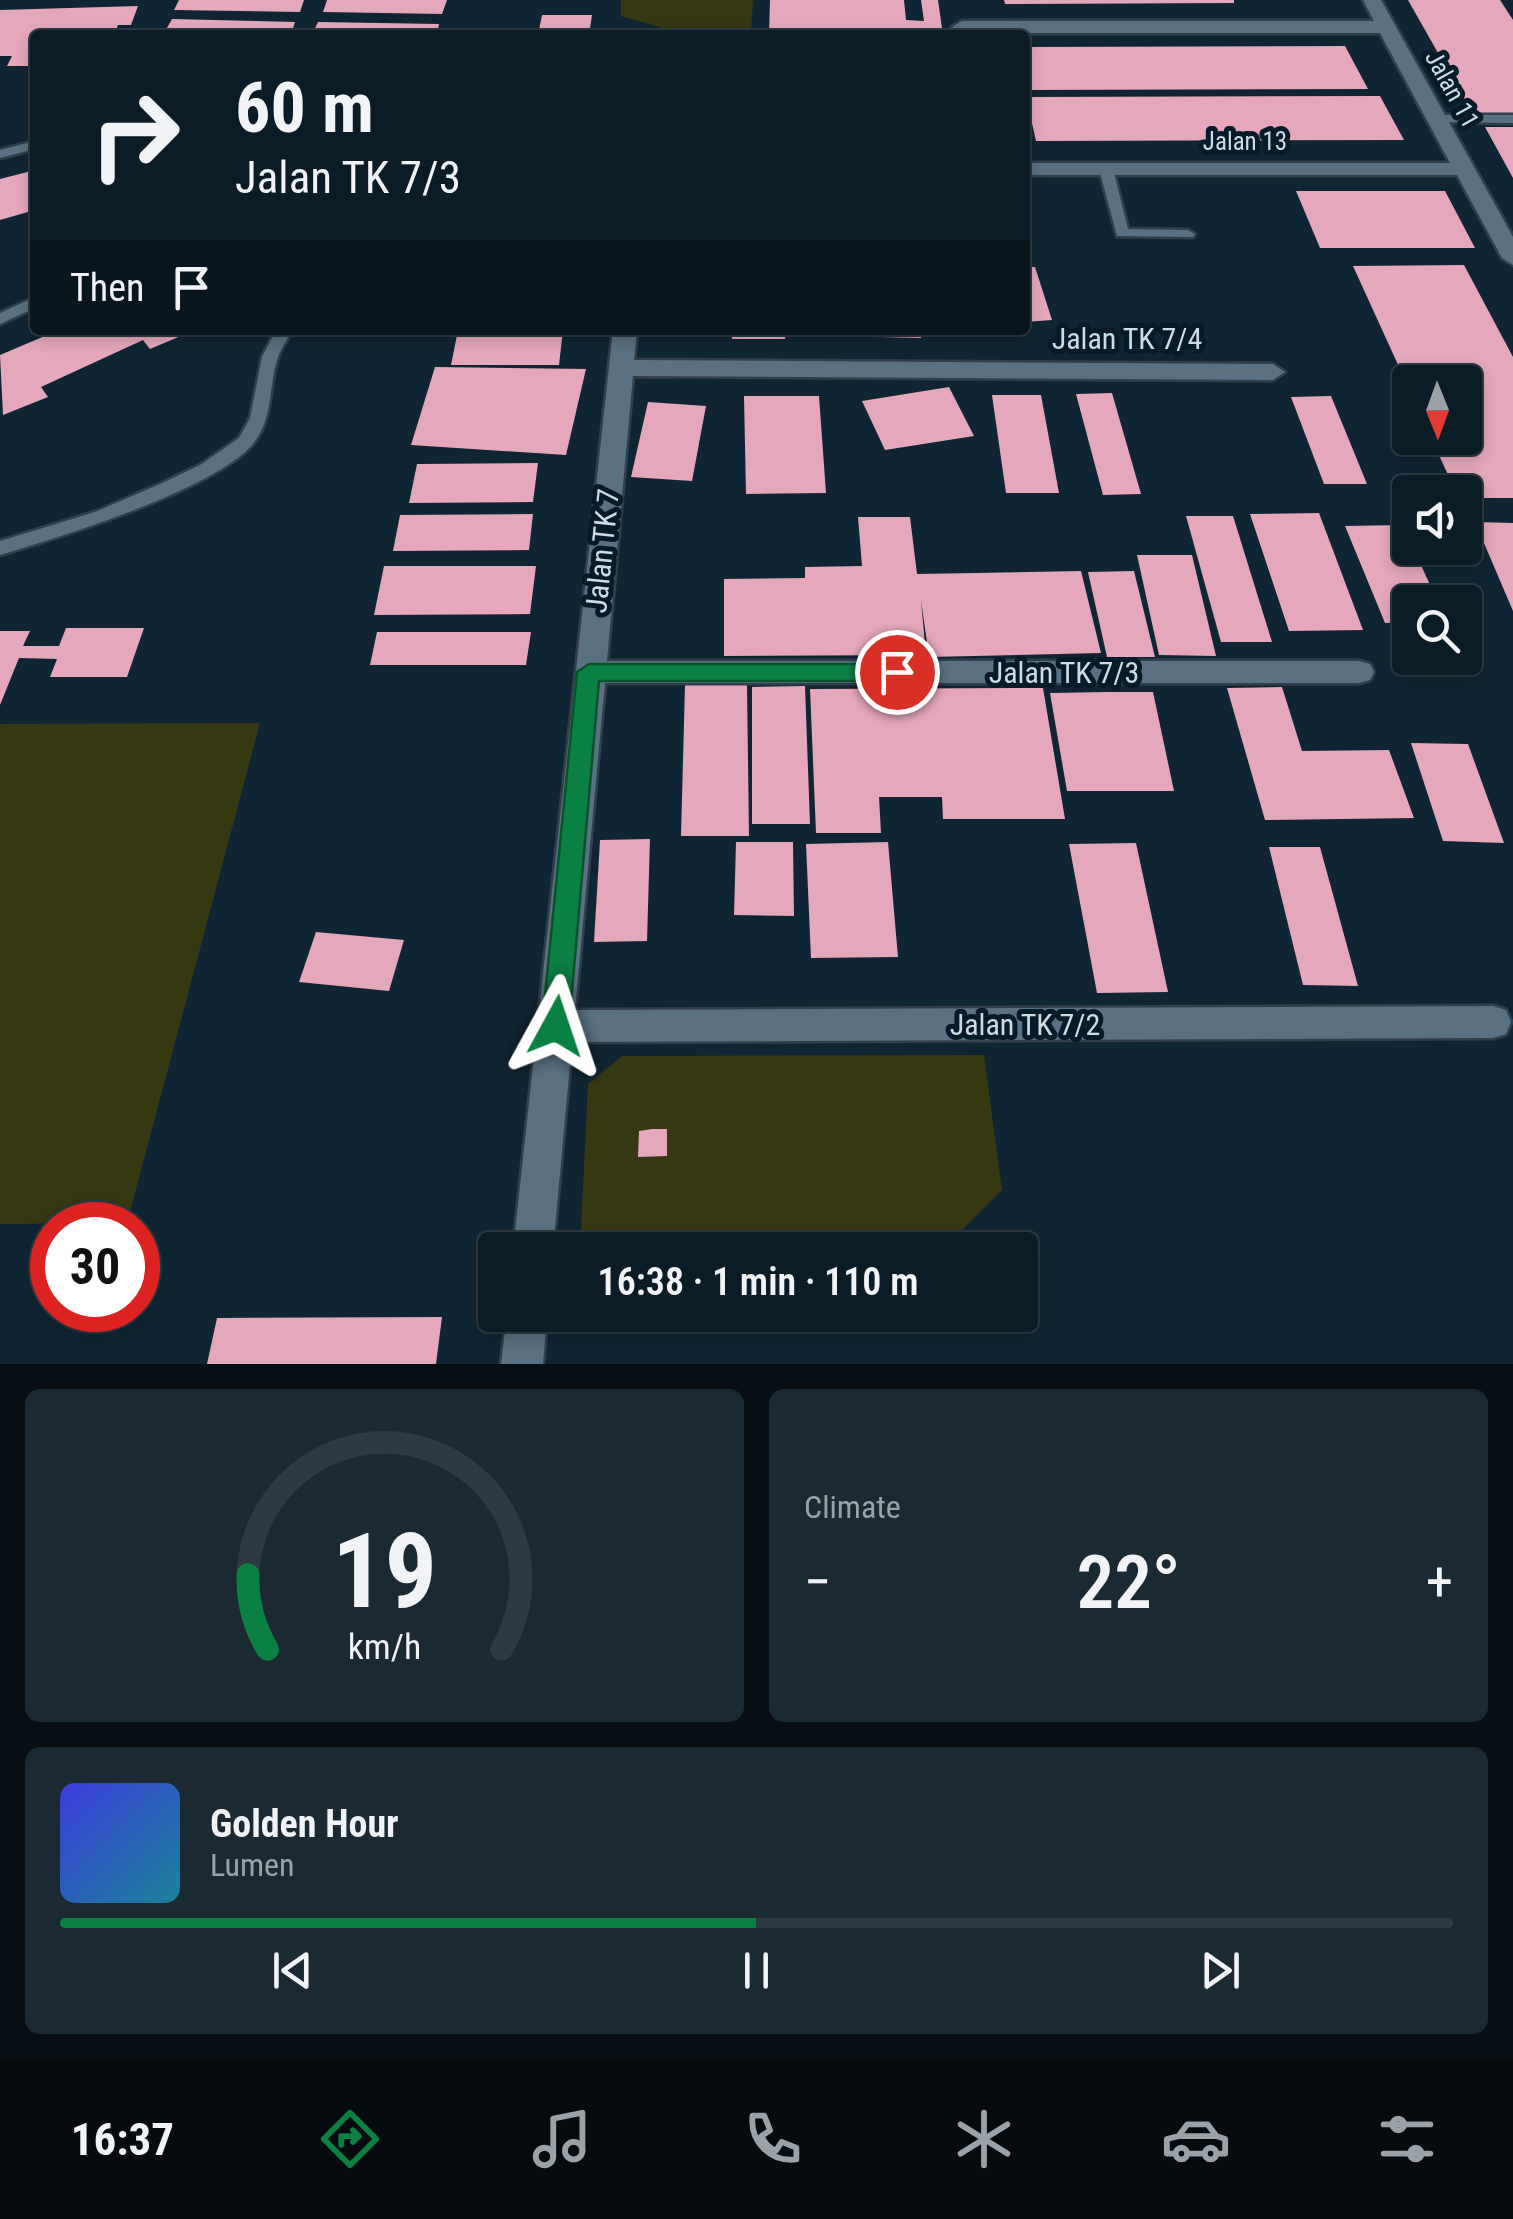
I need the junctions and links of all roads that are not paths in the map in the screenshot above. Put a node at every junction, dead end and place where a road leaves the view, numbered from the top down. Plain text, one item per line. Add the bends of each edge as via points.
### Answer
1 (958, 0) edge
2 (1372, 0) edge
3 (1387, 27) junction
4 (962, 30) edge
5 (1030, 30) edge
6 (1437, 119) junction
7 (1513, 119) edge
8 (30, 145) edge
9 (0, 154) edge
10 (1030, 168) edge
11 (1106, 169) junction
12 (1465, 169) junction
13 (1188, 234) dead end
14 (1513, 258) edge
15 (30, 304) edge
16 (0, 319) edge
17 (281, 335) edge
18 (624, 335) edge
19 (621, 368) junction
20 (1272, 372) dead end
21 (0, 548) edge
22 (589, 672) junction
23 (1359, 672) dead end
24 (1494, 1022) dead end
25 (556, 1026) junction
26 (535, 1232) edge
27 (525, 1332) edge
28 (522, 1364) edge

1 - 4 street
2 - 3 street, Jalan 11
3 - 5 street
3 - 6 street, Jalan 11
6 - 7 lane
6 - 12 street, Jalan 11
8 - 9 lane
10 - 11 street, Jalan 13
11 - 12 street, Jalan 13
11 - 13 lane via 1122,233
12 - 14 street, Jalan 11
15 - 16 lane
17 - 21 lane via 270,357 259,418 244,442 166,488
18 - 19 street, Jalan TK 7
19 - 20 street, Jalan TK 7/4
19 - 22 street, Jalan TK 7
22 - 23 street, Jalan TK 7/3
22 - 25 street, Jalan TK 7
24 - 25 street, Jalan TK 7/2
25 - 26 street, Jalan TK 7
27 - 28 street

